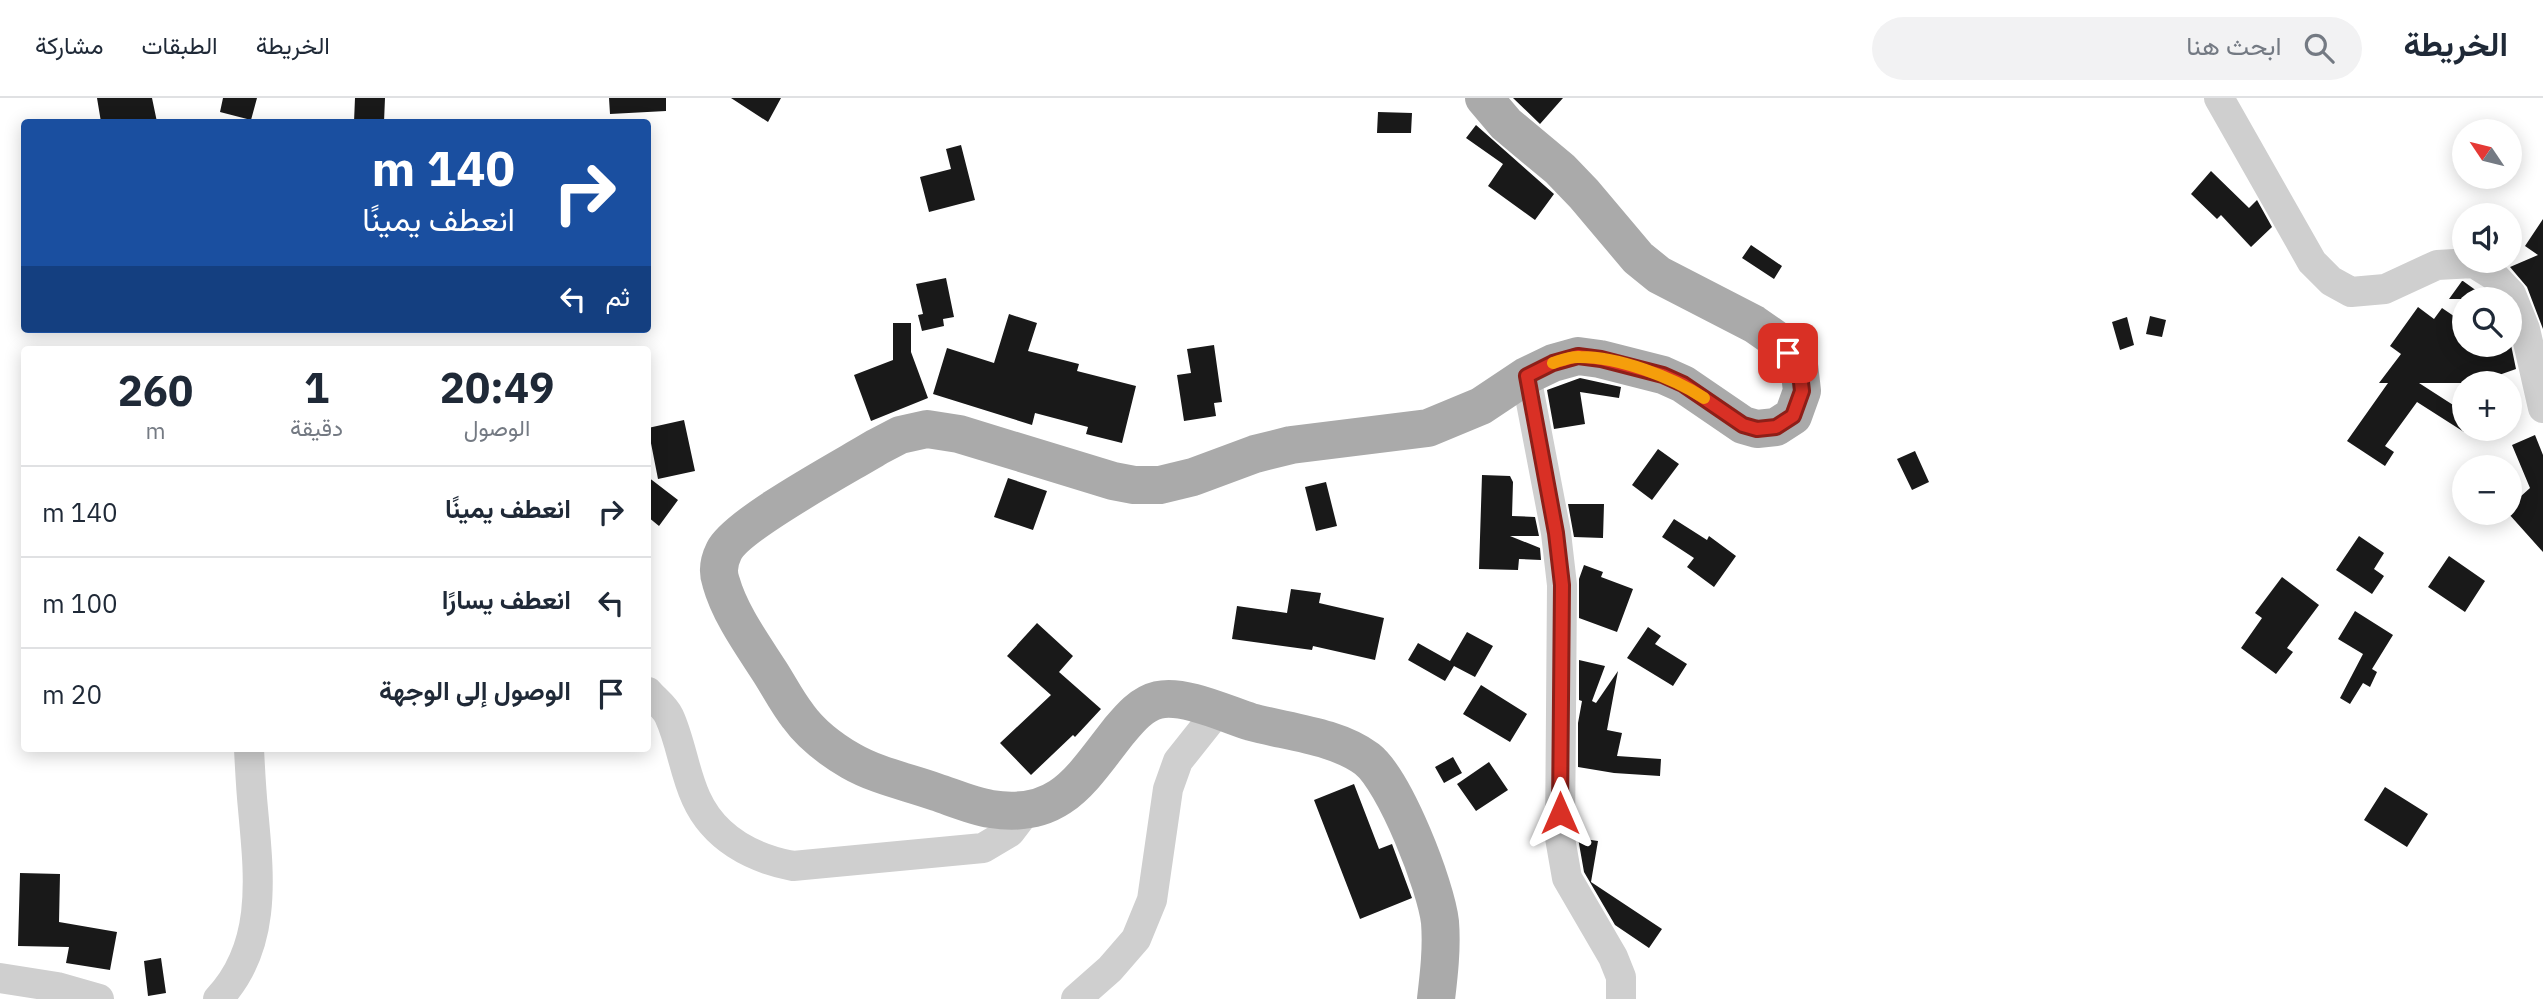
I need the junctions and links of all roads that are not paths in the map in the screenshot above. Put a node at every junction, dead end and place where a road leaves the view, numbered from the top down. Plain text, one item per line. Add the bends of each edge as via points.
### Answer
1 (1484, 98) edge
2 (2219, 98) edge
3 (1527, 376) junction
4 (2543, 408) edge
5 (651, 695) edge
6 (1217, 712) junction
7 (249, 752) edge
8 (1026, 811) junction
9 (0, 978) edge
10 (99, 999) edge
11 (218, 999) edge
12 (1076, 999) edge
13 (1436, 999) edge
14 (1621, 999) edge

1 - 3 main road via 1506,124 1560,169 1638,258 1659,275 1777,340 1799,365 1802,391 1793,416 1776,427 1757,429 1743,425 1663,375 1601,359 1578,356
2 - 4 street via 2312,262 2331,281 2351,292 2385,289 2437,265 2474,263 2493,275 2511,293 2525,329
3 - 8 main road via 1480,406 1428,428 1292,445 1160,485 1113,481 958,434 927,429 900,435 877,447 745,528 726,547 718,566 720,582 742,628 798,717 828,746 871,770 988,809
3 - 14 street via 1562,585 1560,838 1567,878 1622,977
5 - 8 street via 668,714 696,798 711,823 764,860 793,866 984,848 1010,832
6 - 8 main road via 1181,700 1145,705 1069,792 1046,807
6 - 12 street via 1178,761 1171,779 1152,900 1136,939
6 - 13 main road via 1329,741 1368,760 1382,776 1410,829 1440,919
7 - 11 street via 259,899 251,946 231,986
9 - 10 street

